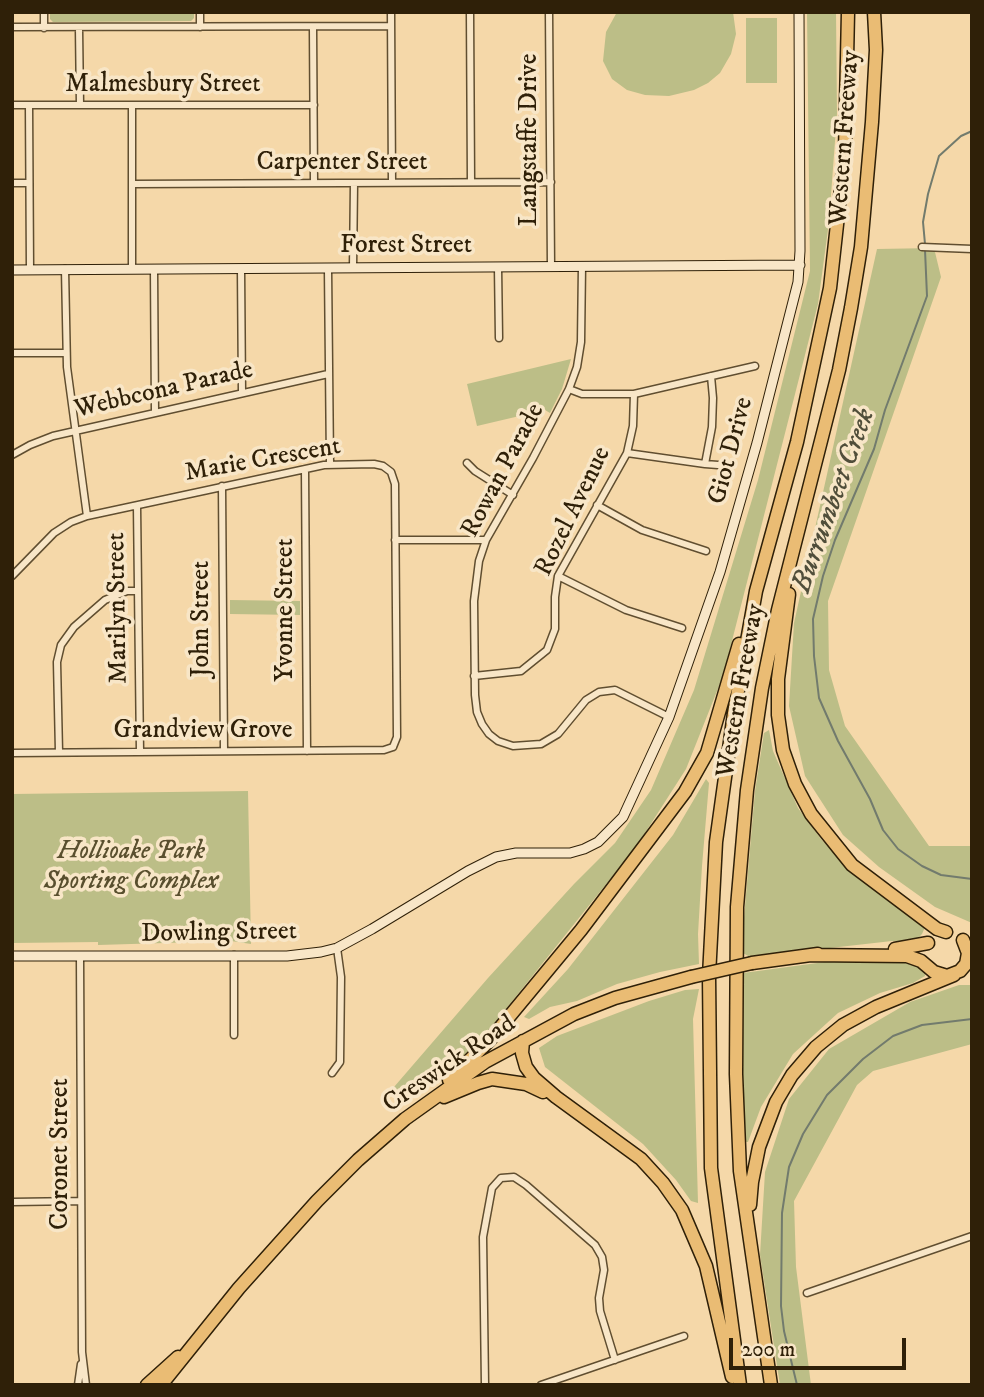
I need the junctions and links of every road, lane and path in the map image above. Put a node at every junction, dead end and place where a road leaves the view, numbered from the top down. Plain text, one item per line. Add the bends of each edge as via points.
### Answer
1 (44, 12) edge
2 (200, 12) edge
3 (391, 12) edge
4 (470, 12) edge
5 (549, 12) edge
6 (799, 12) edge
7 (848, 12) edge
8 (876, 12) edge
9 (391, 26) junction
10 (12, 27) edge
11 (200, 27) junction
12 (313, 27) junction
13 (44, 28) junction
14 (79, 28) junction
15 (12, 105) edge
16 (29, 105) junction
17 (80, 105) junction
18 (314, 105) junction
19 (132, 106) junction
20 (471, 182) junction
21 (551, 182) junction
22 (12, 183) edge
23 (29, 183) junction
24 (314, 183) junction
25 (354, 183) junction
26 (392, 183) junction
27 (133, 184) junction
28 (922, 247) dead end
29 (972, 249) edge
30 (800, 265) junction
31 (582, 266) junction
32 (498, 267) junction
33 (551, 267) junction
34 (353, 268) junction
35 (65, 269) junction
36 (132, 269) junction
37 (155, 269) junction
38 (241, 269) junction
39 (328, 269) junction
40 (12, 270) edge
41 (30, 270) junction
42 (499, 338) dead end
43 (66, 352) junction
44 (12, 353) edge
45 (755, 366) dead end
46 (328, 374) junction
47 (710, 376) junction
48 (569, 389) junction
49 (242, 393) junction
50 (634, 394) junction
51 (155, 413) junction
52 (75, 431) junction
53 (627, 453) junction
54 (12, 455) edge
55 (467, 463) dead end
56 (330, 464) junction
57 (705, 464) junction
58 (731, 466) dead end
59 (305, 470) junction
60 (222, 486) junction
61 (513, 495) junction
62 (597, 505) junction
63 (137, 506) junction
64 (87, 516) junction
65 (797, 534) junction
66 (395, 540) junction
67 (486, 540) junction
68 (706, 551) dead end
69 (12, 576) edge
70 (558, 576) junction
71 (137, 591) junction
72 (756, 591) junction
73 (682, 628) dead end
74 (474, 676) junction
75 (670, 717) junction
76 (396, 750) joint
77 (224, 751) junction
78 (307, 751) junction
79 (12, 752) edge
80 (59, 752) junction
81 (140, 752) junction
82 (570, 853) joint
83 (946, 932) junction
84 (928, 943) junction
85 (967, 944) edge
86 (337, 948) junction
87 (233, 955) junction
88 (810, 955) junction
89 (12, 956) edge
90 (80, 957) junction
91 (969, 963) edge
92 (929, 967) junction
93 (954, 975) junction
94 (537, 984) junction
95 (234, 1035) dead end
96 (523, 1041) junction
97 (332, 1073) dead end
98 (556, 1097) junction
99 (424, 1105) junction
100 (81, 1201) junction
101 (12, 1202) edge
102 (748, 1234) junction
103 (972, 1236) edge
104 (807, 1293) dead end
105 (684, 1336) dead end
106 (194, 1342) junction
107 (82, 1352) junction
108 (615, 1360) junction
109 (78, 1385) edge
110 (86, 1385) edge
111 (147, 1385) edge
112 (161, 1385) edge
113 (485, 1385) edge
114 (541, 1385) edge
115 (734, 1385) edge
116 (740, 1385) edge
117 (771, 1385) edge

1 - 13 street
2 - 11 street
3 - 9 street
4 - 20 street
5 - 21 street, Langstaffe Drive
6 - 30 street, Giot Drive
7 - 72 highway, Western Freeway via 845,152 830,288 797,442
8 - 65 highway, Western Freeway via 868,179 851,308
9 - 12 street
9 - 26 street
10 - 13 street
11 - 12 street
11 - 14 street
12 - 18 street
13 - 14 street
14 - 17 street
15 - 16 street, Malmesbury Street
16 - 17 street, Malmesbury Street
16 - 23 street
17 - 19 street, Malmesbury Street
18 - 19 street, Malmesbury Street
18 - 24 street
19 - 27 street
20 - 21 street, Carpenter Street
20 - 26 street, Carpenter Street
21 - 33 street, Langstaffe Drive
22 - 23 street
23 - 41 street
24 - 25 street, Carpenter Street
24 - 27 street, Carpenter Street
25 - 26 street, Carpenter Street
25 - 34 street
27 - 36 street
28 - 29 street
30 - 31 street, Forest Street
30 - 75 street, Giot Drive via 720,572
31 - 33 street, Forest Street
31 - 48 street, Rowan Parade via 581,342
32 - 33 street, Forest Street
32 - 34 street, Forest Street
32 - 42 street
34 - 39 street, Forest Street
35 - 36 street, Forest Street
35 - 41 street, Forest Street
35 - 43 street
36 - 37 street, Forest Street
37 - 38 street, Forest Street
37 - 51 street
38 - 39 street, Forest Street
38 - 49 street
39 - 46 street
40 - 41 street, Forest Street
43 - 44 street
43 - 52 street
45 - 47 street
46 - 49 street, Webbcona Parade
46 - 56 street
47 - 50 street
47 - 57 street via 712,427
48 - 50 street via 582,394
48 - 61 street, Rowan Parade
49 - 51 street, Webbcona Parade
50 - 53 street, Rozel Avenue
51 - 52 street, Webbcona Parade
52 - 54 street, Webbcona Parade
52 - 64 street
53 - 57 street
53 - 62 street, Rozel Avenue
55 - 61 street
56 - 59 street, Marie Crescent
56 - 66 street, Marie Crescent via 376,464 391,472
57 - 58 street
59 - 60 street, Marie Crescent
59 - 78 street, Yvonne Street
60 - 63 street, Marie Crescent
60 - 77 street, John Street
61 - 67 street, Rowan Parade
62 - 68 street via 642,530
62 - 70 street, Rozel Avenue
63 - 64 street, Marie Crescent
63 - 71 street, Marilyn Street
64 - 69 street, Marie Crescent via 54,533
65 - 83 highway via 778,679 783,750 795,784 811,814 852,865
65 - 102 highway, Western Freeway via 762,688 737,907 736,1074
66 - 67 street
66 - 76 street, Marie Crescent
67 - 74 street, Rowan Parade via 474,601
70 - 73 street via 626,611
70 - 74 street, Rozel Avenue via 555,629 547,649 521,671
71 - 80 street via 106,600 74,627 61,645 57,662
71 - 81 street, Marilyn Street
72 - 94 highway via 707,753 696,773 642,851
72 - 116 highway, Western Freeway via 716,842 709,976 711,1168
74 - 75 street, Rowan Parade via 482,724 498,741 513,746 541,744 558,734 598,692 615,690
75 - 82 street, Giot Drive via 624,817 598,842
76 - 78 street, Grandview Grove
77 - 78 street, Grandview Grove
77 - 81 street, Grandview Grove
79 - 80 street, Grandview Grove
80 - 81 street, Grandview Grove
82 - 86 street, Dowling Street via 496,857
83 - 84 highway
83 - 85 highway
84 - 88 highway, Creswick Road
84 - 92 highway
85 - 91 highway
86 - 87 street, Dowling Street via 287,956
86 - 97 street via 340,1062
87 - 90 street, Dowling Street
87 - 95 street
88 - 92 highway, Creswick Road via 907,956
88 - 96 highway, Creswick Road, bridge via 691,977 615,998
89 - 90 street, Dowling Street
90 - 100 street, Coronet Street
91 - 93 highway
92 - 93 highway via 940,975
93 - 102 highway via 843,1025 792,1075 759,1147 751,1182
94 - 96 highway via 510,1022 512,1036
94 - 99 highway via 489,1041
96 - 98 highway via 526,1066
96 - 99 highway, Creswick Road
98 - 99 highway via 526,1084 492,1079
98 - 115 highway via 641,1159 682,1210 706,1266
99 - 106 highway, Creswick Road via 317,1201
100 - 101 street
100 - 107 street, Coronet Street
102 - 117 highway, Western Freeway
103 - 104 street
105 - 108 street
106 - 111 highway, Creswick Road
106 - 112 highway, Creswick Road
107 - 109 street, Coronet Street
107 - 110 street, Coronet Street
108 - 113 street via 600,1311 604,1270 595,1245 514,1177 501,1178 492,1188 483,1237
108 - 114 street

